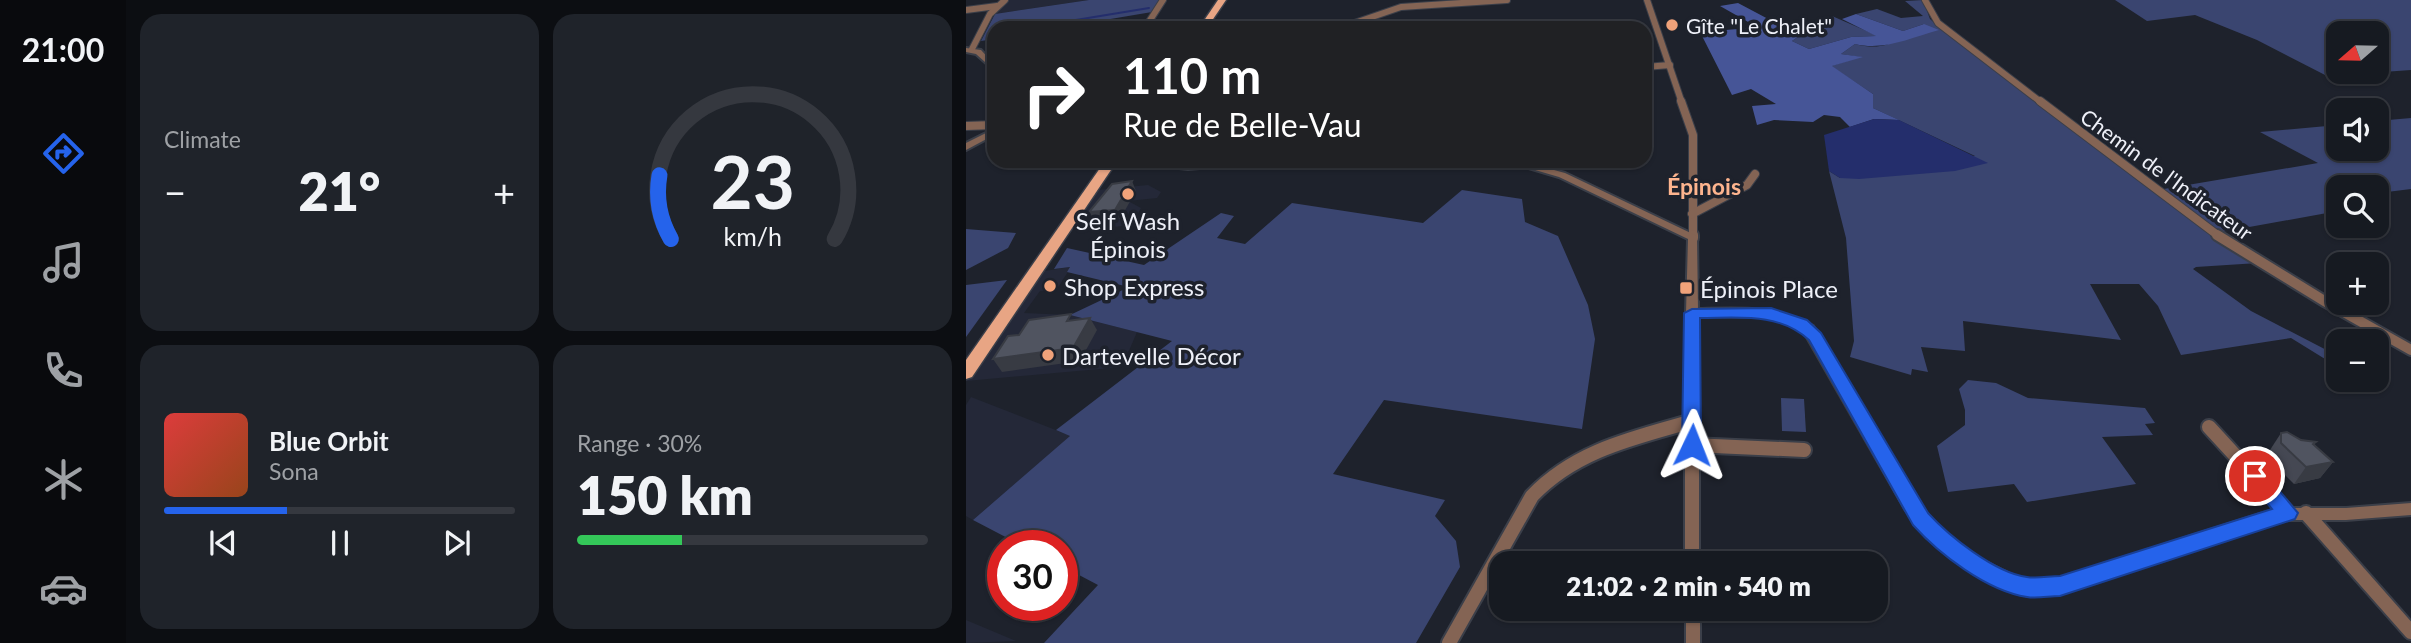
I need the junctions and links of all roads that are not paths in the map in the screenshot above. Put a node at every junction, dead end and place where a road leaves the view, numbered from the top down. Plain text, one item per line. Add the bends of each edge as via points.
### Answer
1 (1005, 0) edge
2 (1163, 0) edge
3 (1222, 0) edge
4 (1507, 0) edge
5 (1647, 0) edge
6 (1925, 0) edge
7 (997, 6) junction
8 (966, 10) edge
9 (987, 21) edge
10 (1150, 21) edge
11 (1208, 21) edge
12 (1360, 21) edge
13 (987, 22) edge
14 (969, 50) edge
15 (987, 63) edge
16 (1670, 65) junction
17 (1652, 66) edge
18 (987, 125) edge
19 (966, 126) edge
20 (987, 136) edge
21 (966, 147) edge
22 (1106, 168) edge
23 (1536, 168) edge
24 (1755, 174) dead end
25 (1692, 214) junction
26 (1693, 238) junction
27 (1692, 313) junction
28 (2411, 350) edge
29 (966, 373) edge
30 (1693, 421) junction
31 (2209, 427) dead end
32 (1692, 445) junction
33 (1804, 450) dead end
34 (2411, 509) edge
35 (2288, 513) junction
36 (2306, 513) junction
37 (1692, 551) edge
38 (1693, 621) edge
39 (2411, 632) edge
40 (1449, 643) edge
41 (1693, 643) edge

1 - 7 street
2 - 10 street
3 - 11 main road
4 - 12 street via 1401,7
5 - 16 street
6 - 28 street, Chemin de l'Indicateur via 1938,23 2203,226
7 - 8 street
7 - 9 street
13 - 14 street
14 - 15 street
16 - 17 street
16 - 25 street via 1693,135
18 - 19 street
20 - 21 street
22 - 29 main road
23 - 26 street via 1562,175
24 - 25 street via 1747,185
25 - 26 street
26 - 27 street
27 - 30 street
27 - 35 street via 1771,313 1809,329 1920,519 1968,561 2012,583 2060,586
30 - 32 street
30 - 40 street via 1582,457 1546,480 1532,496
31 - 35 street
32 - 33 street
32 - 37 street
34 - 36 street
35 - 36 street
36 - 39 street
38 - 41 street

